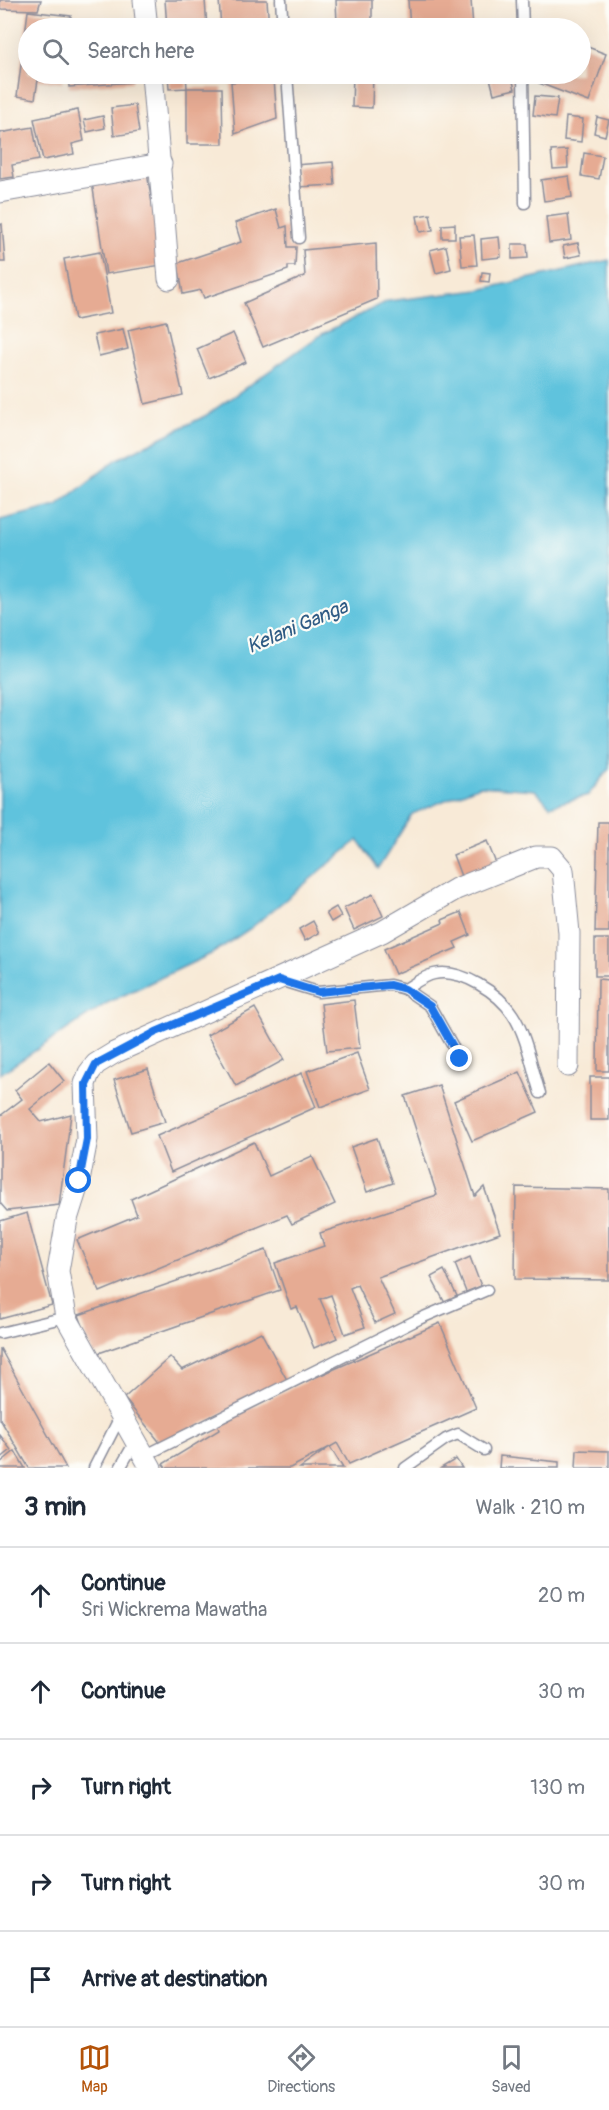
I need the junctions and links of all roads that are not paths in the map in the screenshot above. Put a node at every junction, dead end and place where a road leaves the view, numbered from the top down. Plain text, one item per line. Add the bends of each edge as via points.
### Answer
1 (144, 0) edge
2 (281, 0) edge
3 (522, 0) edge
4 (146, 18) edge
5 (282, 18) edge
6 (523, 18) edge
7 (153, 84) edge
8 (288, 84) edge
9 (523, 84) edge
10 (161, 164) junction
11 (0, 192) edge
12 (525, 203) dead end
13 (299, 238) dead end
14 (169, 279) dead end
15 (279, 980) junction
16 (405, 989) junction
17 (460, 1059) dead end
18 (568, 1066) dead end
19 (540, 1093) dead end
20 (488, 1290) dead end
21 (66, 1317) junction
22 (0, 1333) edge
23 (120, 1417) junction
24 (484, 1450) dead end
25 (143, 1456) edge
26 (94, 1468) edge
27 (120, 1468) edge
28 (405, 1468) edge

1 - 4 street
2 - 5 lane
3 - 6 lane
7 - 10 street
8 - 13 lane
9 - 12 lane
10 - 11 street
10 - 14 street
15 - 16 lane via 318,992 390,985
15 - 18 street via 382,932 456,889 536,857 552,857 563,870 568,933
15 - 21 street via 156,1032 96,1064 86,1084 87,1139 58,1271
16 - 17 lane via 430,1006
16 - 19 lane via 435,974 450,974 499,998 514,1015
20 - 25 lane via 419,1318
21 - 22 lane
21 - 23 street
23 - 25 street
23 - 26 lane
24 - 28 lane via 458,1434
25 - 27 lane

